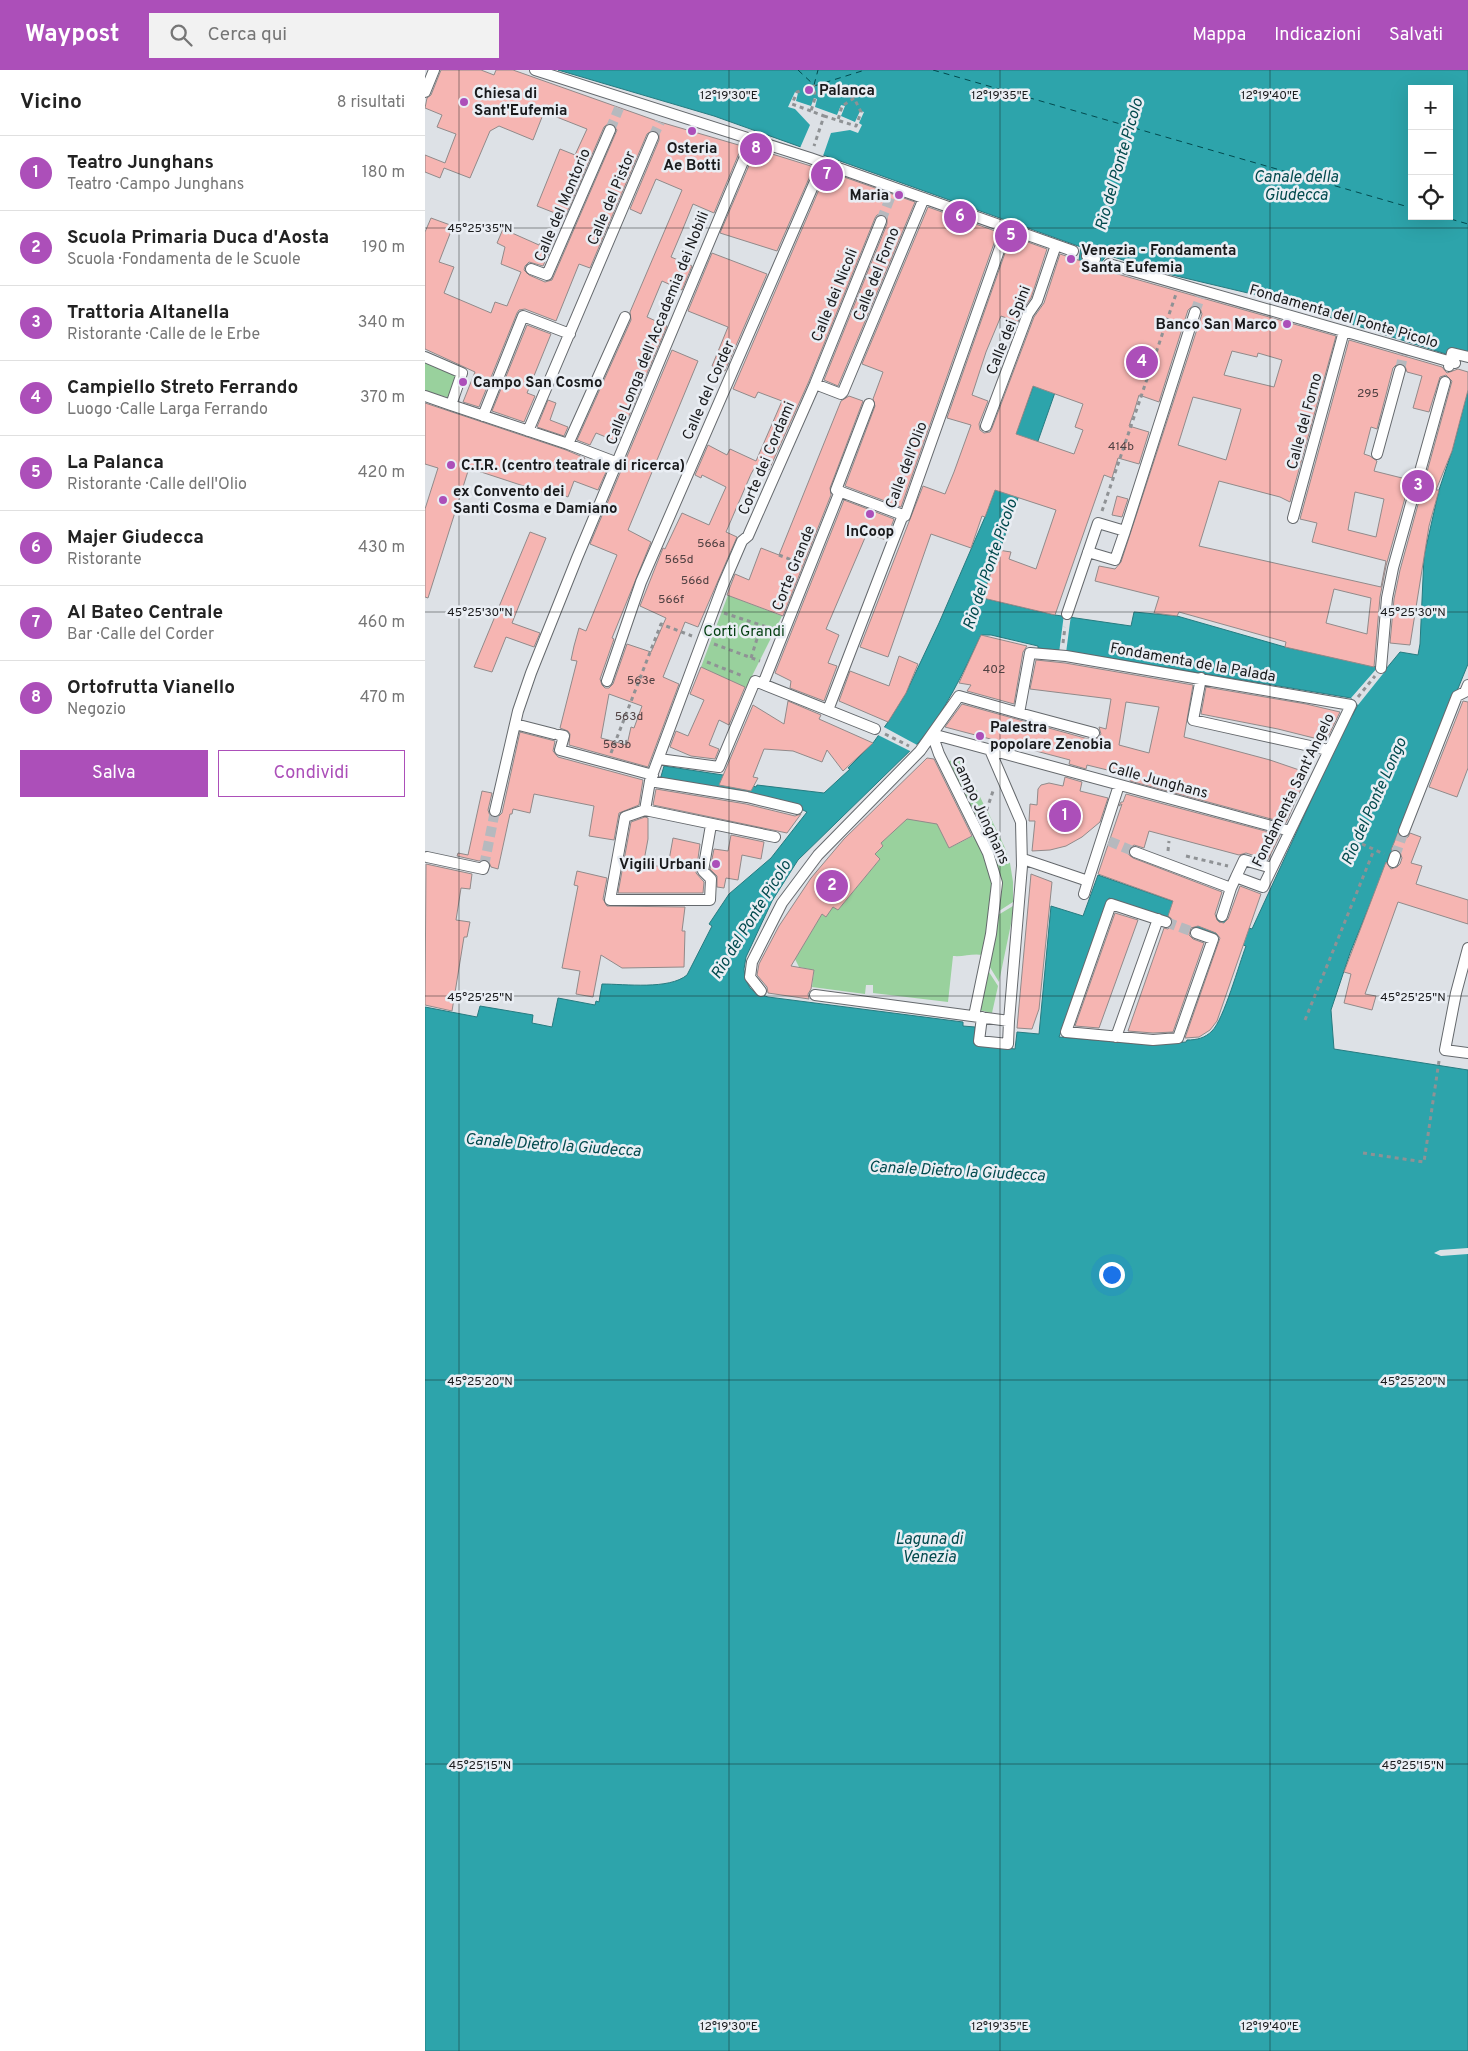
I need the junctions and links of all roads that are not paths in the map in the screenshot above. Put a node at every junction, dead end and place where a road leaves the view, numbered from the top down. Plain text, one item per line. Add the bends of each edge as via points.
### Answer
1 (434, 70) edge
2 (535, 70) edge
3 (425, 92) edge
4 (664, 111) junction
5 (660, 122) tunnel mouth
6 (610, 130) tunnel mouth
7 (653, 137) tunnel mouth
8 (752, 140) junction
9 (822, 166) junction
10 (923, 198) junction
11 (881, 221) tunnel mouth
12 (1007, 228) junction
13 (1056, 245) junction
14 (1073, 251) dead end
15 (1109, 264) dead end
16 (531, 268) dead end
17 (1195, 312) tunnel mouth
18 (625, 317) dead end
19 (1344, 331) junction
20 (570, 334) junction
21 (425, 357) edge
22 (1468, 358) edge
23 (1399, 370) tunnel mouth
24 (815, 382) junction
25 (1445, 382) dead end
26 (425, 396) edge
27 (869, 404) dead end
28 (451, 405) junction
29 (483, 416) junction
30 (986, 426) dead end
31 (528, 431) junction
32 (568, 444) junction
33 (1377, 454) dead end
34 (617, 463) junction
35 (840, 491) junction
36 (903, 515) junction
37 (1293, 518) dead end
38 (1125, 531) junction
39 (1088, 552) junction
40 (1067, 614) road end
41 (1381, 668) road end
42 (1201, 678) junction
43 (607, 682) dead end
44 (759, 682) junction
45 (1468, 685) edge
46 (1351, 705) joint
47 (829, 710) junction
48 (1019, 713) junction
49 (515, 724) junction
50 (875, 729) road end
51 (932, 734) junction
52 (1094, 734) dead end
53 (990, 750) junction
54 (1328, 750) junction
55 (659, 759) junction
56 (652, 778) junction
57 (1119, 785) junction
58 (797, 809) dead end
59 (645, 810) junction
60 (495, 811) tunnel mouth
61 (711, 825) junction
62 (1290, 830) junction
63 (1404, 831) tunnel mouth
64 (775, 837) dead end
65 (1135, 852) tunnel mouth
66 (427, 856) dead end
67 (1023, 859) junction
68 (484, 866) dead end
69 (1272, 868) junction
70 (1234, 872) junction
71 (1088, 881) junction
72 (1231, 888) junction
73 (1084, 894) dead end
74 (1222, 916) dead end
75 (1196, 933) tunnel mouth
76 (1468, 948) edge
77 (761, 991) dead end
78 (815, 995) dead end
79 (978, 1017) junction
80 (1009, 1020) junction
81 (1116, 1037) junction
82 (1468, 1054) edge

1 - 3 street
2 - 4 street via 621,103
4 - 5 street
4 - 8 street
6 - 16 street, Calle del Montorio via 547,275
7 - 20 street, Calle del Pistor
8 - 9 street
8 - 34 street, Calle Longa dell'Accademia dei Nobili
9 - 10 street
9 - 43 street, Calle del Corder via 641,582
10 - 12 street
10 - 24 street, Calle del Forno via 843,392 841,394
11 - 24 street, Calle dei Nicoli
12 - 13 street
12 - 36 street, Calle dell'Olio
13 - 14 street
13 - 30 street, Calle dei Spini
15 - 19 street, Fondamenta del Ponte Picolo
17 - 38 street
18 - 32 street
19 - 22 street, Fondamenta del Ponte Picolo via 1452,363 1453,353
19 - 37 street, Calle del Forno
20 - 29 street via 523,316
20 - 31 street, Calle del Pistor
21 - 28 street via 462,373
23 - 33 street
24 - 55 street, Corte dei Cordami via 714,609
25 - 41 street via 1393,568
26 - 28 street
27 - 35 street, Corte Grande via 837,490
28 - 29 street
29 - 31 street
31 - 32 street
32 - 34 street
34 - 49 street, Calle Longa dell'Accademia dei Nobili via 531,673
35 - 36 street
35 - 44 street, Corte Grande via 770,665
36 - 47 street, Calle dell'Olio
38 - 39 street via 1098,523
38 - 39 street via 1115,560
39 - 40 street
42 - 46 street, Fondamenta de la Palada
42 - 48 street, Fondamenta de la Palada via 1062,655 1030,653
42 - 54 street via 1193,720
44 - 47 street
44 - 55 street, Corte Grande via 719,767
45 - 63 street via 1465,692 1457,696
46 - 54 street, Fondamenta Sant'Angelo
47 - 50 street
48 - 51 street via 959,696
48 - 52 street
49 - 56 street via 564,736 561,750
49 - 60 street, Calle Longa dell'Accademia dei Nobili
51 - 53 street, Calle Junghans
51 - 77 street via 920,751 818,855 782,903 751,962 750,977
51 - 79 street, Campo Junghans via 988,853 997,882
53 - 57 street, Calle Junghans
53 - 67 street, Campo Junghans via 1021,822
54 - 62 street, Fondamenta Sant'Angelo
55 - 56 street, Corte dei Cordami
56 - 58 street
56 - 59 street, Corte dei Cordami
57 - 62 street, Calle Junghans
57 - 71 street via 1106,840
59 - 61 street
59 - 61 street via 625,817 610,900 710,900 711,879 703,872
61 - 64 street
62 - 69 street, Fondamenta Sant'Angelo
65 - 72 street via 1147,853
66 - 68 street via 483,869
67 - 71 street, Campo Junghans
67 - 80 street, Campo Junghans
69 - 70 street via 1244,860
69 - 70 street, Fondamenta Sant'Angelo via 1263,888
70 - 72 street
71 - 73 street
72 - 74 street
75 - 81 street via 1213,939 1178,1038
76 - 82 street via 1445,1050
78 - 79 street
79 - 80 street
79 - 80 street, Campo Junghans via 979,1041 1008,1044
81 - 81 street via 1066,1032 1111,904 1162,921

